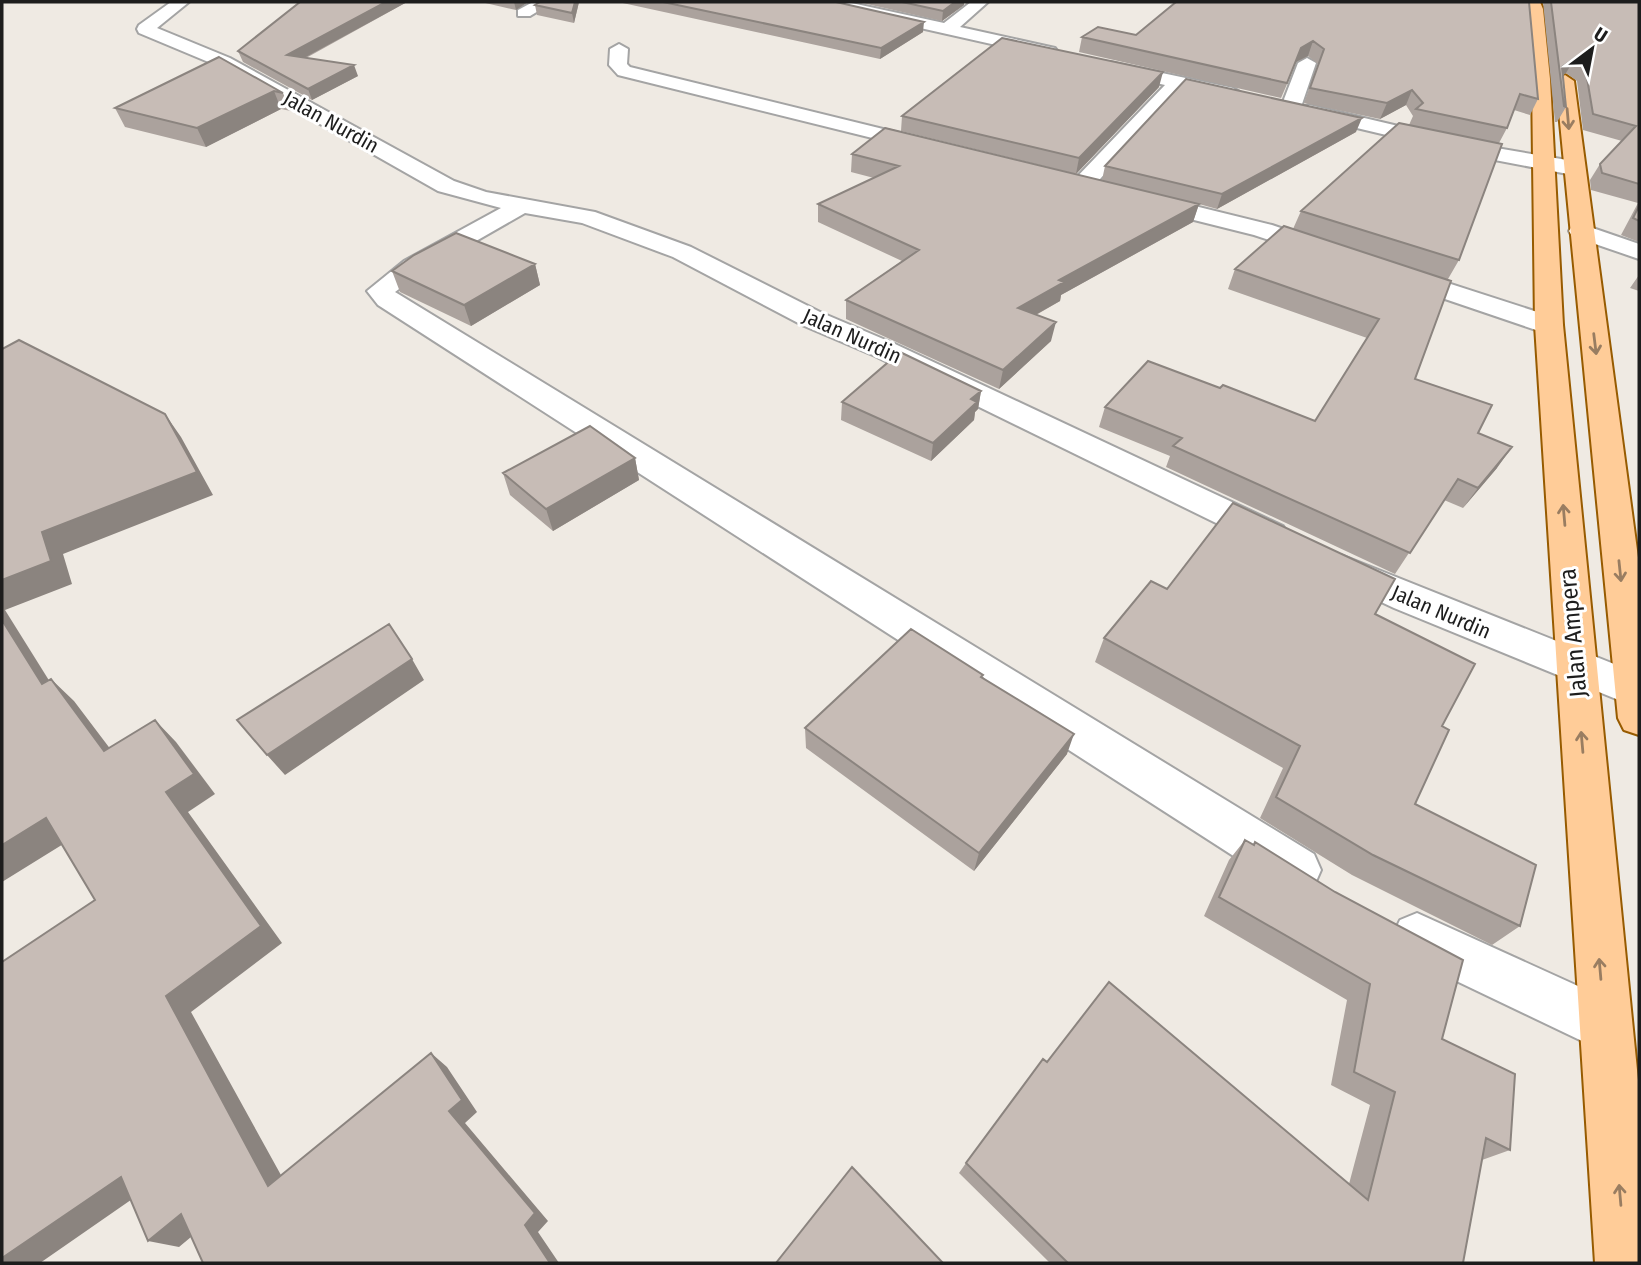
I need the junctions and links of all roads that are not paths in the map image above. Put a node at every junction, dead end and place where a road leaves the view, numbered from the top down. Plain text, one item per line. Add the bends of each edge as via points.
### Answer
1 (181, 2) edge
2 (545, 2) edge
3 (827, 2) edge
4 (980, 2) edge
5 (1532, 2) edge
6 (1559, 2) edge
7 (524, 13) dead end
8 (949, 28) junction
9 (619, 49) dead end
10 (1067, 57) edge
11 (1093, 63) edge
12 (1307, 63) edge
13 (1177, 83) junction
14 (1292, 107) junction
15 (946, 150) edge
16 (1558, 165) junction
17 (1055, 178) edge
18 (1082, 185) junction
19 (521, 205) junction
20 (1581, 231) junction
21 (1639, 252) edge
22 (1354, 260) edge
23 (1380, 269) edge
24 (1549, 325) junction
25 (1576, 668) junction
26 (1635, 689) junction
27 (1639, 718) edge
28 (1323, 886) edge
29 (1383, 919) edge
30 (1605, 1026) junction
31 (1626, 1263) edge

1 - 19 street, Jalan Nurdin via 145,29 224,62 446,187
2 - 7 street
3 - 8 street
4 - 8 street
5 - 16 main road, Jalan Ampera
6 -> 16 main road, Jalan Ampera
8 - 10 street
9 - 15 street via 618,65 624,71
11 - 13 street
12 - 14 street
13 - 14 street
13 - 18 street
14 - 16 street via 1417,138
16 - 20 main road, Jalan Ampera
16 - 24 main road, Jalan Ampera
17 - 18 street
18 - 22 street via 1262,230
19 - 25 street, Jalan Nurdin via 587,217 682,252 812,319 1309,553
19 - 28 street via 380,291
20 - 21 street
20 -> 26 main road, Jalan Ampera
23 - 24 street
25 -> 24 main road, Jalan Ampera
25 - 26 street, Jalan Nurdin
30 -> 25 main road, Jalan Ampera
26 - 27 main road, Jalan Ampera
29 - 30 street
31 -> 30 main road, Jalan Ampera

